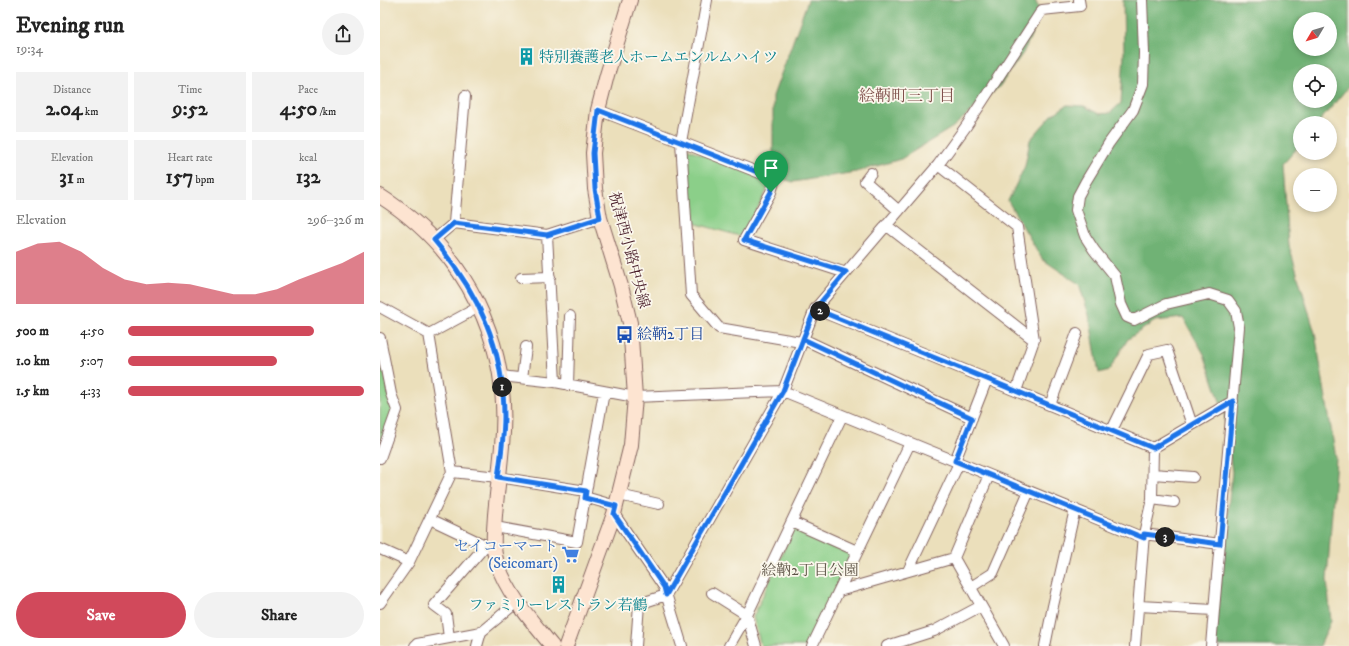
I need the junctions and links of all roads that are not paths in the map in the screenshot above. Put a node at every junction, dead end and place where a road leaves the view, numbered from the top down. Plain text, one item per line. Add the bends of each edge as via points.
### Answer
1 (630, 0) edge
2 (707, 0) edge
3 (1079, 0) edge
4 (1142, 0) edge
5 (465, 96) dead end
6 (598, 110) junction
7 (681, 142) junction
8 (938, 165) junction
9 (870, 173) dead end
10 (380, 196) edge
11 (899, 211) junction
12 (600, 218) junction
13 (454, 223) junction
14 (886, 225) junction
15 (547, 235) junction
16 (434, 240) junction
17 (846, 272) junction
18 (550, 277) junction
19 (521, 278) dead end
20 (380, 307) edge
21 (479, 307) junction
22 (815, 309) junction
23 (570, 316) dead end
24 (552, 323) junction
25 (570, 327) junction
26 (1078, 333) dead end
27 (429, 334) junction
28 (380, 338) edge
29 (802, 340) junction
30 (1034, 340) junction
31 (526, 347) dead end
32 (501, 376) junction
33 (522, 378) junction
34 (987, 379) junction
35 (555, 382) junction
36 (568, 385) junction
37 (783, 391) junction
38 (1016, 391) junction
39 (604, 392) junction
40 (636, 397) junction
41 (1233, 401) junction
42 (1050, 404) junction
43 (842, 416) junction
44 (972, 418) junction
45 (1192, 425) junction
46 (1112, 430) junction
47 (910, 443) junction
48 (1153, 448) junction
49 (380, 458) edge
50 (957, 462) junction
51 (452, 472) junction
52 (1153, 474) junction
53 (989, 475) junction
54 (498, 477) junction
55 (1193, 477) dead end
56 (1029, 491) junction
57 (585, 494) junction
58 (1152, 499) junction
59 (1174, 502) dead end
60 (660, 504) dead end
61 (616, 505) junction
62 (1075, 509) junction
63 (430, 519) junction
64 (792, 522) junction
65 (495, 527) junction
66 (1144, 536) junction
67 (1220, 544) junction
68 (490, 547) junction
69 (380, 549) edge
70 (857, 551) junction
71 (954, 558) junction
72 (409, 562) junction
73 (908, 571) junction
74 (971, 587) junction
75 (839, 591) junction
76 (712, 593) dead end
77 (666, 595) junction
78 (517, 602) junction
79 (380, 603) edge
80 (981, 606) junction
81 (1139, 606) junction
82 (1214, 610) junction
83 (747, 615) junction
84 (481, 632) junction
85 (449, 638) junction
86 (541, 640) edge
87 (815, 644) edge
88 (415, 646) edge
89 (477, 646) edge
90 (552, 646) edge
91 (566, 646) edge
92 (636, 646) edge
93 (682, 646) edge
94 (729, 646) edge
95 (756, 646) edge
96 (886, 646) edge
97 (1004, 646) edge
98 (1045, 646) edge
99 (1135, 646) edge
100 (1211, 646) edge

1 - 6 main road, 祝津西小路中央線
2 - 7 street
3 - 8 street via 1080,6 1042,10 967,126
4 - 41 street via 1143,84 1133,110 1109,143 1078,196 1076,210 1085,236 1115,276 1121,304 1127,317 1134,320 1166,304 1209,294 1228,300 1236,311 1239,327
5 - 13 street
6 - 7 street
6 - 12 main road, 祝津西小路中央線 via 593,153
7 - 17 street via 775,179 771,192 744,240
7 - 29 street via 691,295 719,328
8 - 11 street
8 - 30 street via 1017,227
9 - 11 street via 865,181
10 - 16 main road via 414,221
11 - 14 street
12 - 15 street
12 - 40 main road, 祝津西小路中央線 via 630,323
13 - 15 street
13 - 16 street
14 - 17 street
14 - 30 street
15 - 18 street
16 - 21 main road via 463,277
17 - 22 street
18 - 19 street
18 - 24 street
20 - 27 street
21 - 27 street
21 - 32 main road via 494,345
22 - 29 street
22 - 34 street
23 - 25 street
24 - 25 street
24 - 35 street
25 - 36 street
26 - 42 street
27 - 51 street
28 - 49 street via 391,394 397,410
29 - 37 street
29 - 44 street
30 - 38 street
31 - 33 street
32 - 33 street
32 - 54 main road via 504,416
33 - 35 street
34 - 38 street
34 - 44 street
35 - 36 street
36 - 39 street
37 - 40 street
37 - 43 street
37 - 77 street
38 - 42 street
39 - 40 street
39 - 57 street
40 - 61 main road, 祝津西小路中央線 via 631,445
41 - 45 street
41 - 67 street
42 - 46 street
43 - 47 street
43 - 64 street
44 - 50 street
45 - 46 street via 1167,350 1149,354
45 - 48 street
46 - 48 street
47 - 50 street
47 - 70 street
48 - 52 street
50 - 53 street
50 - 73 street
51 - 54 street
51 - 63 street
52 - 55 street
52 - 58 street
53 - 56 street
53 - 71 street
54 - 57 street
54 - 65 main road
56 - 62 street
56 - 74 street via 993,573
57 - 61 street
57 - 65 street via 576,542
58 - 59 street
58 - 66 street
60 - 61 street
61 - 77 street via 664,587
61 - 91 main road, 祝津西小路中央線
62 - 66 street
62 - 98 street
63 - 68 street
63 - 72 street
64 - 70 street
64 - 83 street
65 - 68 main road
66 - 67 street
66 - 81 street
67 - 82 street
68 - 78 main road via 505,583
68 - 85 street via 434,605 446,614
69 - 72 street
70 - 75 street
71 - 73 street
71 - 74 street
72 - 79 street
73 - 75 street
74 - 80 street
75 - 87 street
76 - 83 street
77 - 92 street via 639,604
77 - 93 street
78 - 84 street
78 - 86 main road
80 - 96 street via 934,631
80 - 97 street
81 - 82 street
81 - 99 street
82 - 100 street
83 - 94 street
83 - 95 street
84 - 85 street
84 - 89 street
85 - 88 street
86 - 90 main road

